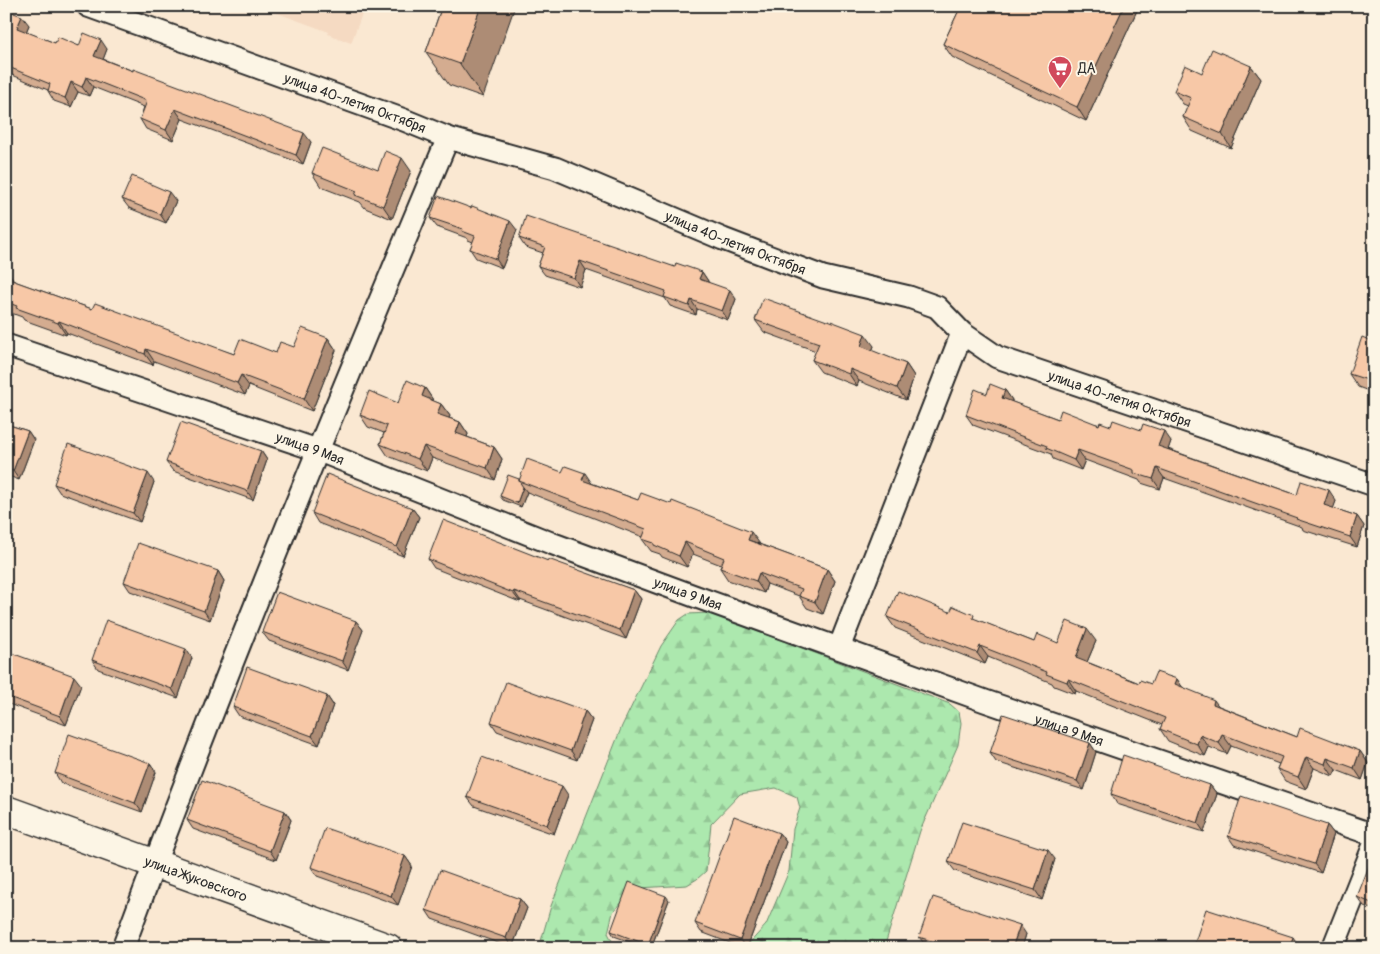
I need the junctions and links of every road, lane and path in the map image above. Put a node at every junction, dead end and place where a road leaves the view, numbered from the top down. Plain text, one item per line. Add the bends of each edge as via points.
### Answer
1 (88, 6) edge
2 (448, 138) junction
3 (962, 333) junction
4 (6, 345) edge
5 (317, 450) junction
6 (1374, 486) edge
7 (839, 648) junction
8 (6, 810) edge
9 (1374, 835) edge
10 (1374, 845) edge
11 (154, 864) junction
12 (123, 948) edge
13 (388, 948) edge
14 (1333, 948) edge

1 - 2 street, улица 40-летия Октября
2 - 3 street, улица 40-летия Октября via 555,168 823,278 918,300 936,307
2 - 5 street
3 - 6 street, улица 40-летия Октября via 997,357
3 - 7 street
4 - 5 street, улица 9 Мая
5 - 7 street, улица 9 Мая via 551,543
5 - 11 street
7 - 9 street, улица 9 Мая
8 - 11 street, улица Жуковского
10 - 14 street
11 - 12 street
11 - 13 street, улица Жуковского

